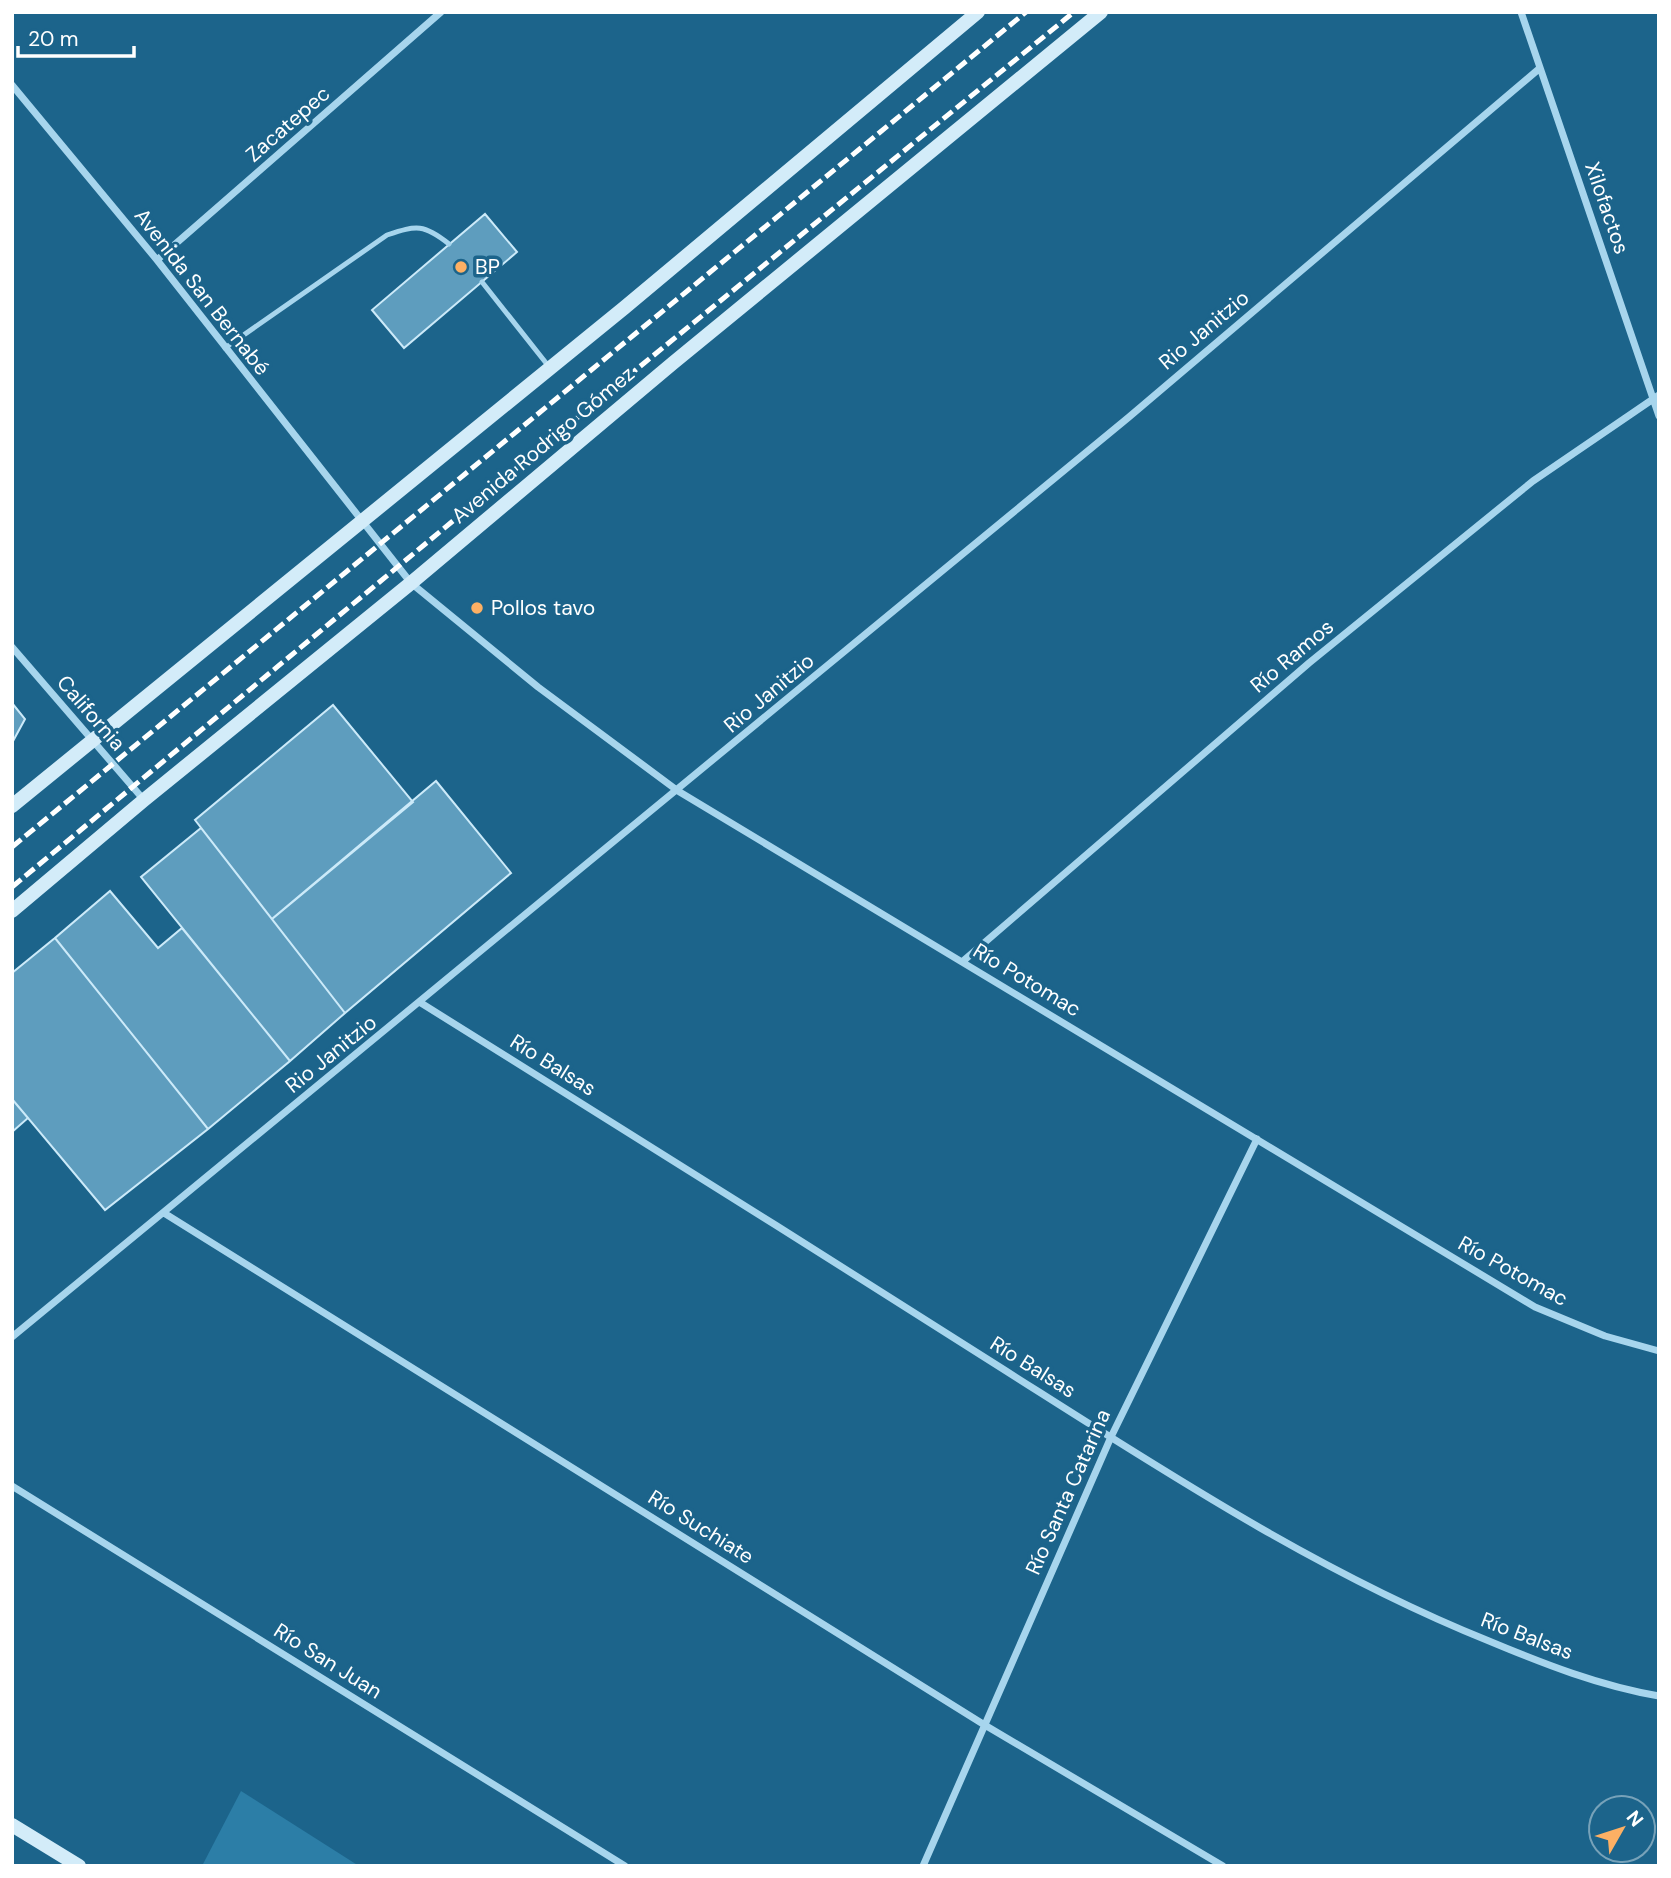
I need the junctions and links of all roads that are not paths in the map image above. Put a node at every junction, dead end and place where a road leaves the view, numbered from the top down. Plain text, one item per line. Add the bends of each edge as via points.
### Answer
1 (978, 12) edge
2 (1101, 12) edge
3 (1521, 12) edge
4 (439, 13) edge
5 (1541, 68) junction
6 (12, 85) edge
7 (449, 244) dead end
8 (157, 260) junction
9 (482, 282) dead end
10 (224, 349) junction
11 (550, 368) junction
12 (1656, 397) edge
13 (1659, 416) edge
14 (361, 523) junction
15 (411, 583) junction
16 (12, 647) edge
17 (91, 741) junction
18 (678, 790) junction
19 (144, 800) junction
20 (12, 806) edge
21 (12, 911) edge
22 (962, 962) junction
23 (421, 1003) junction
24 (1257, 1139) junction
25 (164, 1213) junction
26 (12, 1337) edge
27 (1659, 1351) edge
28 (1111, 1437) junction
29 (12, 1486) edge
30 (1659, 1696) edge
31 (983, 1724) junction
32 (12, 1825) edge
33 (79, 1866) edge
34 (625, 1866) edge
35 (923, 1866) edge
36 (1223, 1866) edge

1 - 11 main road
2 - 15 main road, Avenida Rodrigo Gómez
3 - 5 street, Xilofactos
4 - 8 street, Zacatepec
5 - 12 street, Xilofactos
5 - 18 street, Rio Janitzio
6 - 8 street, Avenida San Bernabé
7 - 10 lane via 425,228 387,235
8 - 10 street, Avenida San Bernabé
9 - 11 lane
10 - 14 street, Avenida San Bernabé
11 - 14 main road
12 - 13 street, Xilofactos
12 - 22 street, Río Ramos via 1533,481 1319,654
14 - 15 street, Avenida San Bernabé
14 - 17 main road
15 - 18 street, Río Potomac via 538,687
15 - 19 main road, Avenida Rodrigo Gómez
16 - 17 street, California
17 - 19 street, California
17 - 20 main road
18 - 22 street, Río Potomac
18 - 23 street, Rio Janitzio
19 - 21 main road, Avenida Rodrigo Gómez
22 - 24 street, Río Potomac
23 - 25 street, Rio Janitzio
23 - 28 street, Río Balsas
24 - 27 street, Río Potomac via 1535,1307 1605,1336
24 - 28 street, Río Santa Catarina
25 - 26 street, Rio Janitzio
25 - 31 street, Río Suchiate
28 - 30 street, Río Balsas via 1266,1531 1423,1614 1597,1681
28 - 31 street, Río Santa Catarina
29 - 34 street, Río San Juan
31 - 35 street, Río Santa Catarina
31 - 36 street, Río Suchiate
32 - 33 main road

